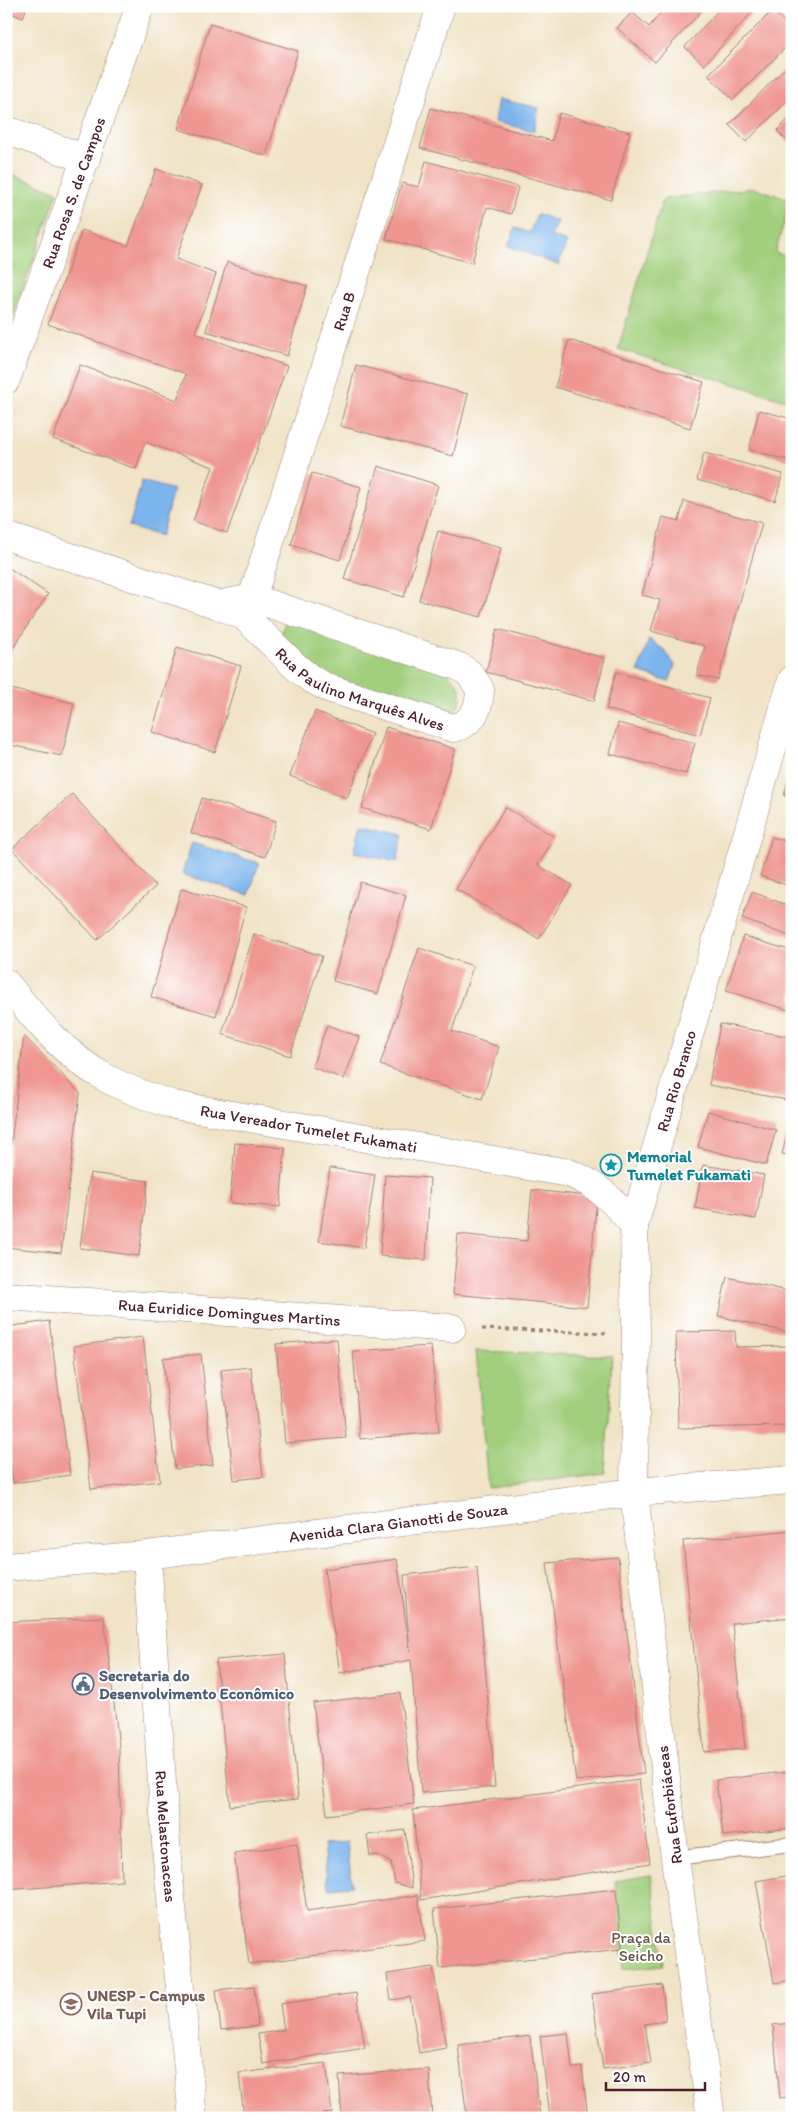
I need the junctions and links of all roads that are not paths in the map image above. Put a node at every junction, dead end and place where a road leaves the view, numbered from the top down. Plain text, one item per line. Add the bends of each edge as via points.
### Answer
1 (140, 6) edge
2 (441, 6) edge
3 (6, 130) edge
4 (86, 159) junction
5 (6, 380) edge
6 (6, 536) edge
7 (248, 607) junction
8 (792, 680) edge
9 (6, 983) edge
10 (634, 1225) junction
11 (6, 1296) edge
12 (452, 1328) road end
13 (792, 1480) edge
14 (634, 1492) junction
15 (147, 1555) junction
16 (6, 1567) edge
17 (792, 1844) edge
18 (675, 1858) junction
19 (193, 2118) edge
20 (711, 2118) edge

1 - 4 street, Rua Rosa S. de Campos
2 - 7 street, Rua B
3 - 4 street
4 - 5 street, Rua Rosa S. de Campos
6 - 7 street, Rua Paulino Marquês Alves via 218,605
7 - 7 street, Rua Paulino Marquês Alves via 296,667 328,688 453,728 468,722 478,708 480,689 469,673 460,667
8 - 10 street, Rua Rio Branco
9 - 10 street, Rua Vereador Tumelet Fukamati via 46,1029 79,1060 105,1078 142,1095 174,1105 569,1173 588,1180 610,1198
10 - 14 street, Rua Rio Branco
11 - 12 street, Rua Euridice Domingues Martins
13 - 14 street, Avenida Clara Gianotti de Souza
14 - 15 street, Avenida Clara Gianotti de Souza
14 - 18 street, Rua Euforbiáceas
15 - 16 street, Avenida Clara Gianotti de Souza
15 - 19 street, Rua Melastonaceas via 168,1858
17 - 18 lane
18 - 20 street, Rua Euforbiáceas

